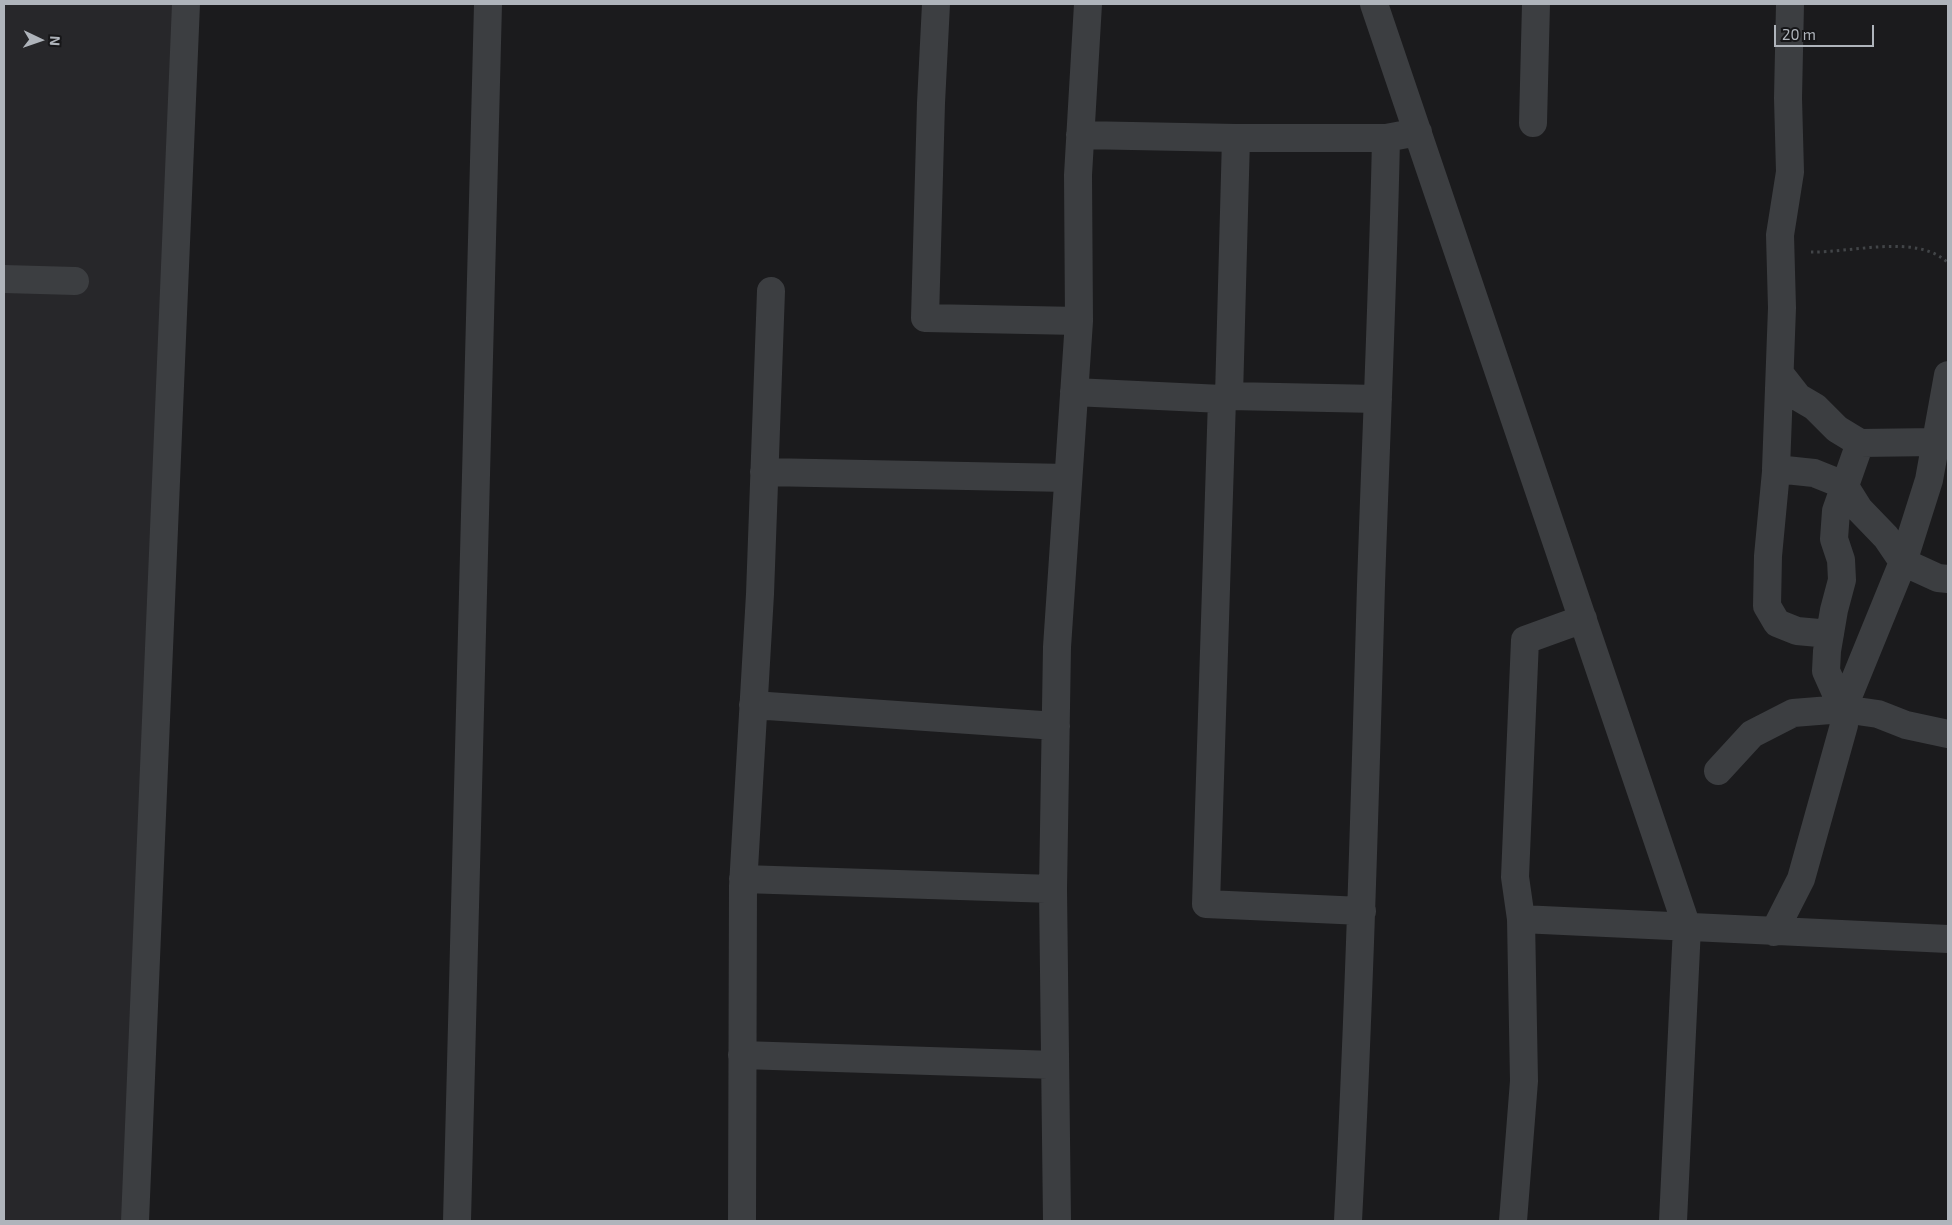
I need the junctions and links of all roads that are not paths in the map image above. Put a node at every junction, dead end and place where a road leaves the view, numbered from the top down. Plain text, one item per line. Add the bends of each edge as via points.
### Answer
1 (186, 4) edge
2 (488, 4) edge
3 (936, 4) edge
4 (1088, 4) edge
5 (1374, 4) edge
6 (1536, 4) edge
7 (1790, 4) edge
8 (1533, 123) dead end
9 (1418, 132) junction
10 (1080, 135) junction
11 (1236, 138) junction
12 (1386, 138) junction
13 (4, 279) edge
14 (75, 281) dead end
15 (771, 291) dead end
16 (1079, 321) junction
17 (1780, 374) junction
18 (1948, 375) edge
19 (1074, 392) junction
20 (1225, 397) junction
21 (1378, 399) junction
22 (1936, 442) junction
23 (1860, 444) junction
24 (1777, 461) junction
25 (764, 472) junction
26 (1068, 478) junction
27 (1844, 485) junction
28 (1903, 562) junction
29 (1948, 579) edge
30 (1583, 619) junction
31 (1830, 634) junction
32 (753, 704) junction
33 (1843, 709) junction
34 (1056, 726) junction
35 (1948, 734) edge
36 (1718, 771) dead end
37 (743, 878) junction
38 (1053, 890) junction
39 (1362, 912) junction
40 (1521, 919) junction
41 (1687, 928) junction
42 (1774, 932) junction
43 (1948, 939) edge
44 (742, 1055) junction
45 (1055, 1065) junction
46 (135, 1221) edge
47 (457, 1221) edge
48 (742, 1221) edge
49 (1057, 1221) edge
50 (1348, 1221) edge
51 (1513, 1221) edge
52 (1673, 1221) edge

1 - 46 street
2 - 47 street
3 - 16 street via 926,318
4 - 10 street
5 - 9 street
6 - 8 street
7 - 17 street via 1790,172 1780,235
9 - 12 street
9 - 30 street
10 - 11 street
10 - 16 street
11 - 12 street
11 - 20 street
12 - 21 street
13 - 14 street
15 - 25 street
16 - 19 street
17 - 23 street via 1798,397
17 - 24 street
18 - 22 street
19 - 20 street
19 - 26 street
20 - 21 street
20 - 39 street via 1206,904
21 - 39 street
22 - 23 street
22 - 28 street via 1929,480
23 - 27 street
24 - 27 street via 1776,469 1814,472
24 - 31 street via 1767,606 1777,623 1797,631
25 - 26 street
25 - 32 street
26 - 34 street via 1057,648
27 - 28 street via 1859,509 1886,537
27 - 31 street via 1836,511 1834,539 1841,560 1842,580
28 - 29 street via 1938,578
28 - 33 street
30 - 40 street via 1525,640 1515,877
30 - 41 street
31 - 33 street via 1826,671
32 - 34 street
32 - 37 street
33 - 35 street via 1878,714 1906,725
33 - 36 street via 1794,713 1752,734
33 - 42 street via 1844,726 1801,879
34 - 38 street
37 - 38 street
37 - 44 street
38 - 45 street
39 - 50 street
40 - 41 street
40 - 51 street via 1524,1081
41 - 42 street
41 - 52 street
42 - 43 street
44 - 45 street
44 - 48 street
45 - 49 street

